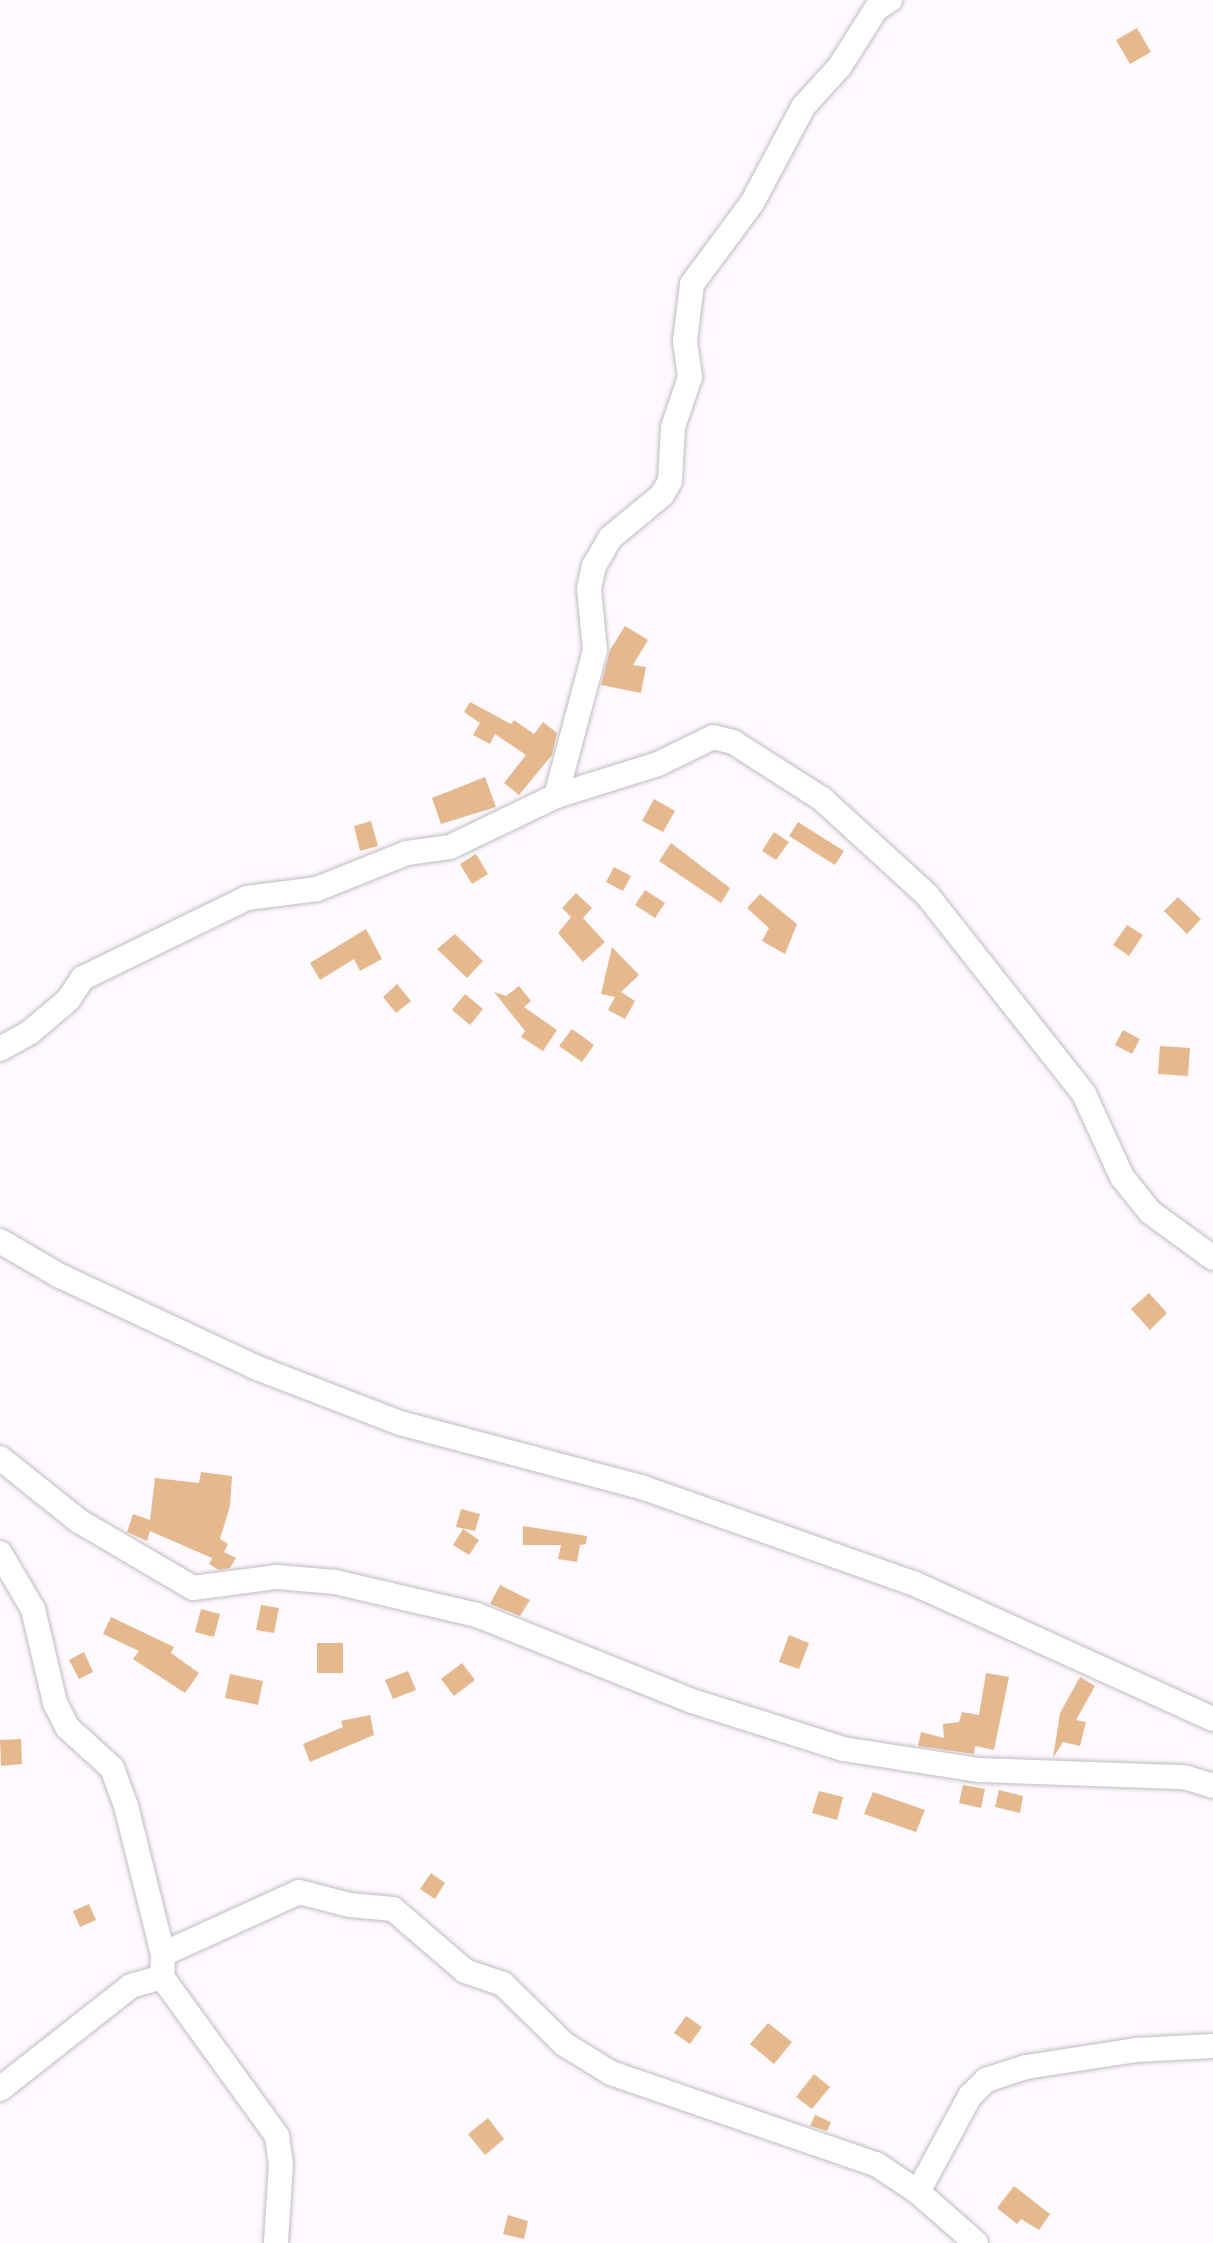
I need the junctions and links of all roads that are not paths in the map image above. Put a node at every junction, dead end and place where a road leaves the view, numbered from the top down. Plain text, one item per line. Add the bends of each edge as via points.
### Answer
1 (890, 0) edge
2 (556, 796) junction
3 (0, 1049) edge
4 (0, 1241) edge
5 (1213, 1258) edge
6 (0, 1458) edge
7 (0, 1553) edge
8 (1213, 1719) edge
9 (1213, 1786) edge
10 (162, 1965) junction
11 (1213, 2046) edge
12 (0, 2089) edge
13 (918, 2192) junction
14 (276, 2243) edge
15 (976, 2243) edge

1 - 2 street via 876,9 840,66 803,107 752,203 692,284 685,341 690,377 673,427 670,481 662,495 610,538 594,566 589,589 595,650
2 - 3 street via 450,847 407,853 317,889 247,898 83,978 68,1000 29,1033
2 - 5 street via 658,764 713,737 733,742 822,799 926,895 1084,1094 1122,1177 1150,1212
4 - 8 street via 60,1276 255,1367 400,1423 644,1488 913,1583
6 - 9 street via 79,1521 194,1588 277,1577 335,1581 477,1615 692,1701 843,1749 979,1770 1184,1777
7 - 10 street via 33,1609 55,1703 67,1727 112,1768 126,1805
10 - 12 street
10 - 13 street via 299,1892 350,1905 393,1909 465,1971 503,1984 564,2044 611,2073 867,2160
10 - 14 street via 277,2136 281,2163
11 - 13 street via 1136,2050 1026,2067 986,2080 970,2096
13 - 15 street

